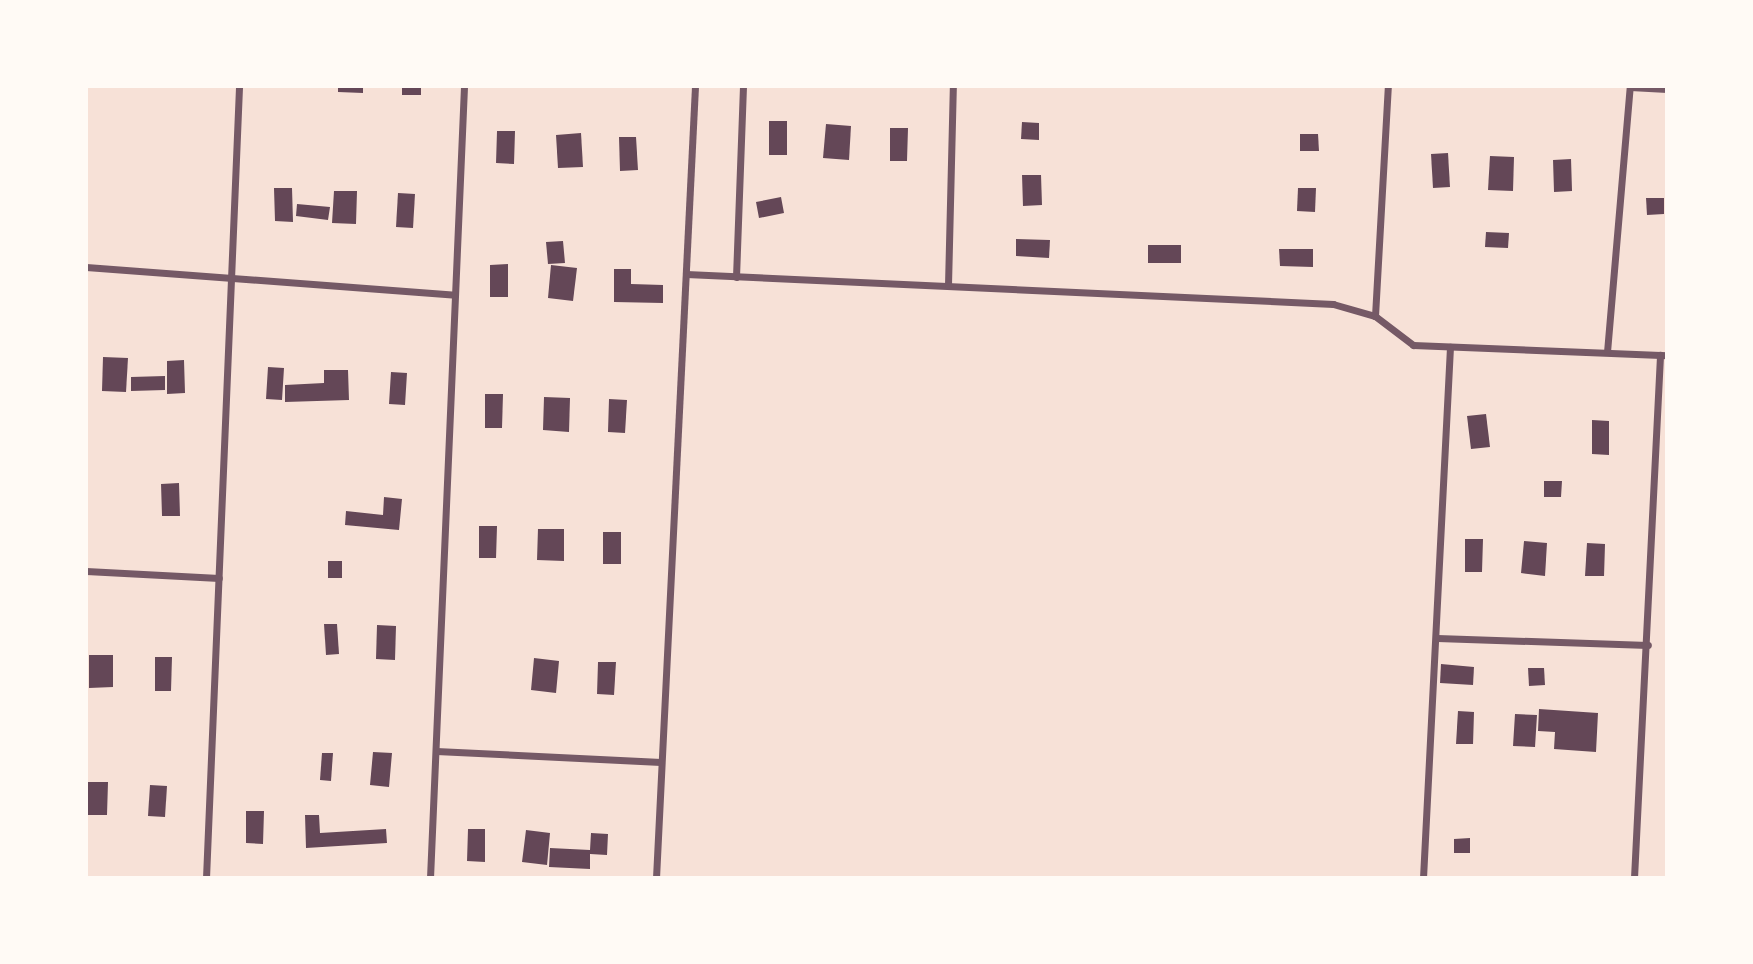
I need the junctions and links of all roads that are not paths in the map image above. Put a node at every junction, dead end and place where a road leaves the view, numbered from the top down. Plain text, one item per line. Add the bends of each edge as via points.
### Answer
1 (239, 86) edge
2 (464, 86) edge
3 (695, 86) edge
4 (743, 86) edge
5 (953, 86) edge
6 (1388, 86) edge
7 (1630, 86) edge
8 (1667, 89) edge
9 (86, 267) edge
10 (686, 274) junction
11 (736, 276) junction
12 (231, 280) junction
13 (948, 285) junction
14 (455, 295) junction
15 (1375, 316) junction
16 (1450, 348) junction
17 (1607, 352) junction
18 (1664, 355) edge
19 (86, 571) edge
20 (219, 578) junction
21 (1437, 638) junction
22 (1648, 645) junction
23 (436, 751) junction
24 (661, 762) junction
25 (206, 878) edge
26 (430, 878) edge
27 (656, 878) edge
28 (1423, 878) edge
29 (1634, 878) edge

1 - 12 street
2 - 14 street
3 - 10 street
4 - 11 street
5 - 13 street
6 - 15 street
7 - 8 street
7 - 17 street
9 - 12 street
10 - 11 street
10 - 24 street
11 - 13 street
12 - 14 street
12 - 20 street
13 - 15 street via 1260,298 1333,304
14 - 23 street
15 - 16 street via 1413,345
16 - 17 street
16 - 21 street
17 - 18 street
18 - 22 street
19 - 20 street
20 - 25 street
21 - 22 street
21 - 28 street
22 - 29 street
23 - 24 street
23 - 26 street
24 - 27 street

